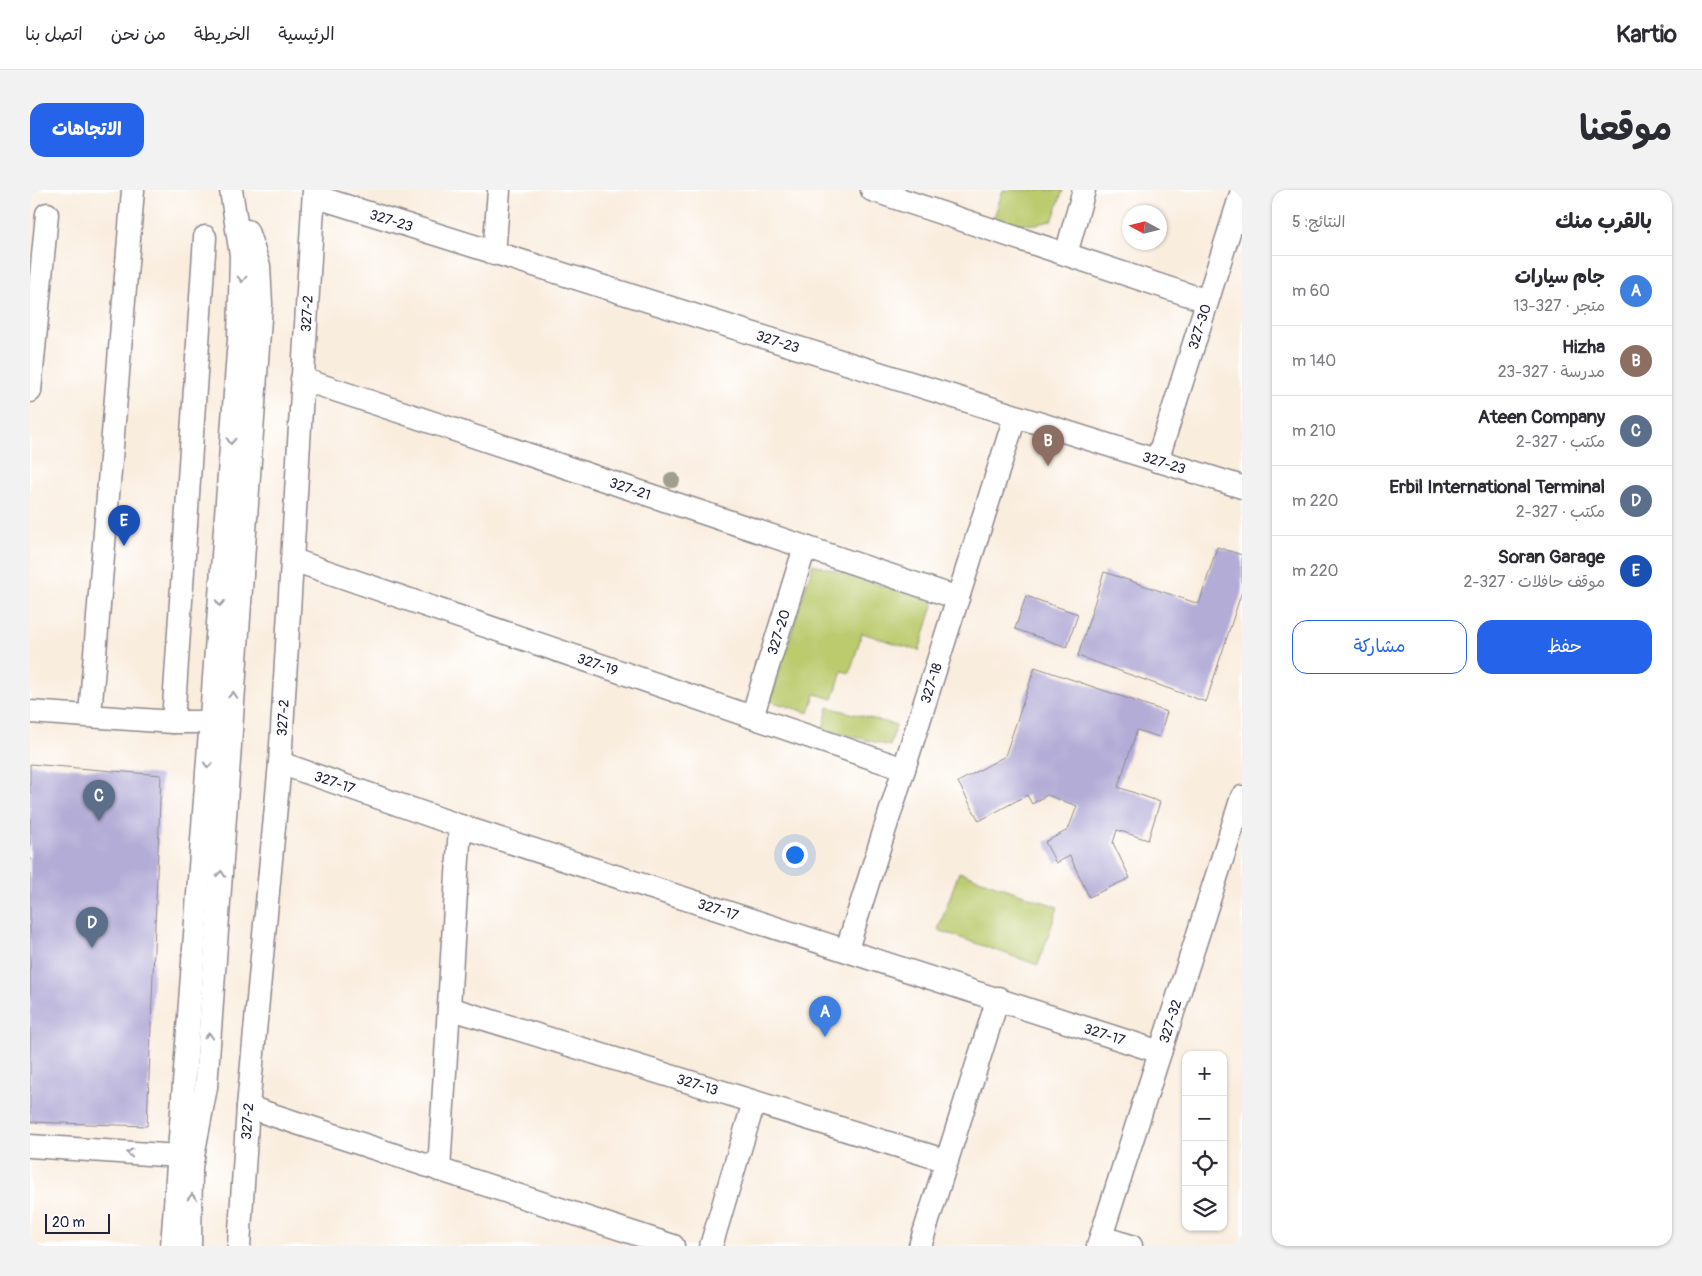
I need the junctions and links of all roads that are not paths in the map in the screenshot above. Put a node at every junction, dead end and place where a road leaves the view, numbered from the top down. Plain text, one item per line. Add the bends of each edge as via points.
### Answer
1 (133, 190) edge
2 (231, 190) edge
3 (499, 190) edge
4 (873, 190) edge
5 (1084, 190) edge
6 (1242, 191) edge
7 (314, 193) edge
8 (47, 214) dead end
9 (205, 238) dead end
10 (494, 254) junction
11 (1066, 254) junction
12 (1207, 301) junction
13 (302, 379) junction
14 (30, 391) edge
15 (1015, 417) junction
16 (1156, 461) junction
17 (1242, 487) edge
18 (804, 547) junction
19 (293, 560) junction
20 (958, 598) junction
21 (30, 712) edge
22 (90, 715) junction
23 (752, 717) junction
24 (173, 722) junction
25 (222, 722) junction
26 (280, 763) junction
27 (904, 769) junction
28 (1242, 797) edge
29 (460, 826) junction
30 (847, 949) junction
31 (998, 998) junction
32 (449, 1008) junction
33 (1160, 1052) junction
34 (754, 1102) junction
35 (248, 1108) junction
36 (30, 1146) edge
37 (186, 1156) junction
38 (947, 1161) junction
39 (439, 1170) junction
40 (1099, 1242) edge
41 (172, 1246) edge
42 (190, 1246) edge
43 (239, 1246) edge
44 (673, 1246) edge
45 (711, 1246) edge
46 (920, 1246) edge
47 (1131, 1246) edge

1 - 22 street
2 - 25 street via 241,255 241,308
3 - 10 street
4 - 11 street
5 - 11 street
6 - 12 street, 327-30
7 - 10 street, 327-23
7 - 13 street, 327-2
8 - 14 street
9 - 24 street
10 - 15 street, 327-23
11 - 12 street
12 - 16 street, 327-30
13 - 18 street, 327-21
13 - 19 street, 327-2
15 - 16 street, 327-23
15 - 20 street, 327-18
16 - 17 street, 327-23
18 - 20 street, 327-21
18 - 23 street, 327-20
19 - 23 street, 327-19
19 - 26 street, 327-2
20 - 27 street, 327-18
21 - 22 street
22 - 24 street
23 - 27 street, 327-19
24 - 25 street
25 - 37 street
26 - 29 street, 327-17
26 - 35 street, 327-2
27 - 30 street, 327-18
28 - 33 street, 327-32
29 - 30 street, 327-17
29 - 32 street
30 - 31 street, 327-17
31 - 33 street, 327-17
31 - 38 street
32 - 34 street, 327-13
32 - 39 street
33 - 40 street, 327-32
34 - 38 street, 327-13
34 - 45 street
35 - 39 street
35 - 43 street, 327-2
37 -> 36 street
37 - 41 street
42 -> 37 street
38 - 46 street
39 - 44 street
40 - 47 street

